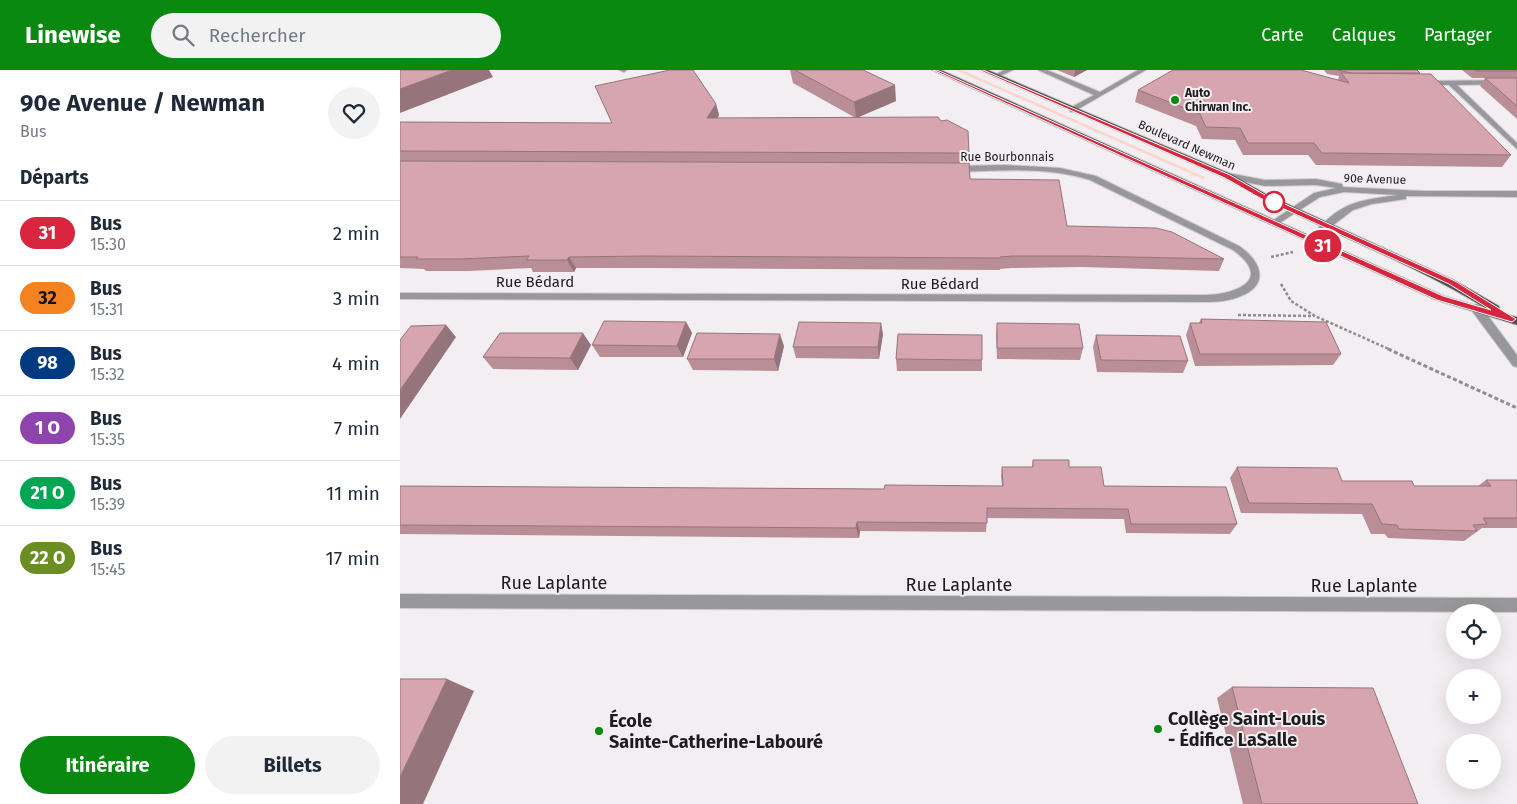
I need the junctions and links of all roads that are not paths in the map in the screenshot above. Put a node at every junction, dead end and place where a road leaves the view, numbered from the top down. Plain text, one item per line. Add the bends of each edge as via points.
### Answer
1 (935, 70) edge
2 (982, 70) edge
3 (1010, 70) edge
4 (1041, 70) edge
5 (1143, 70) edge
6 (996, 76) junction
7 (1517, 82) edge
8 (1414, 83) edge
9 (1451, 83) junction
10 (1099, 94) junction
11 (1072, 110) junction
12 (1517, 147) edge
13 (940, 169) edge
14 (1073, 172) joint
15 (1228, 176) junction
16 (1352, 188) junction
17 (1424, 194) junction
18 (1517, 194) edge
19 (1293, 210) junction
20 (1276, 223) junction
21 (1326, 226) junction
22 (1310, 240) junction
23 (401, 297) edge
24 (1476, 308) junction
25 (1515, 322) edge
26 (1517, 363) edge
27 (400, 601) edge
28 (1517, 605) edge

1 - 20 main road, Boulevard Newman
2 - 6 main road, Boulevard Newman
3 - 6 street
4 - 10 street
5 - 10 street
6 - 11 main road, Boulevard Newman
7 - 9 street
8 - 9 street
9 - 12 street
10 - 11 street
11 - 15 main road, Boulevard Newman
13 - 14 street, Rue Bourbonnais
14 - 23 street, Rue Bédard via 1093,178 1236,248 1247,256 1253,266 1252,284 1231,296 1207,299
15 - 16 street via 1264,183 1316,182
15 - 19 main road, Boulevard Newman
16 - 17 street, 90e Avenue
16 - 19 street, 90e Avenue via 1317,195
17 - 18 street, 90e Avenue
17 - 21 street, 90e Avenue via 1359,205 1343,212
19 - 20 street, 90e Avenue
19 - 21 main road, Boulevard Newman
20 - 22 main road, Boulevard Newman
21 - 22 street, 90e Avenue
21 - 25 main road, Boulevard Newman via 1452,282
22 - 24 main road, Boulevard Newman via 1440,298
24 - 25 main road, Boulevard Newman
24 - 26 street
27 - 28 street, Rue Laplante

